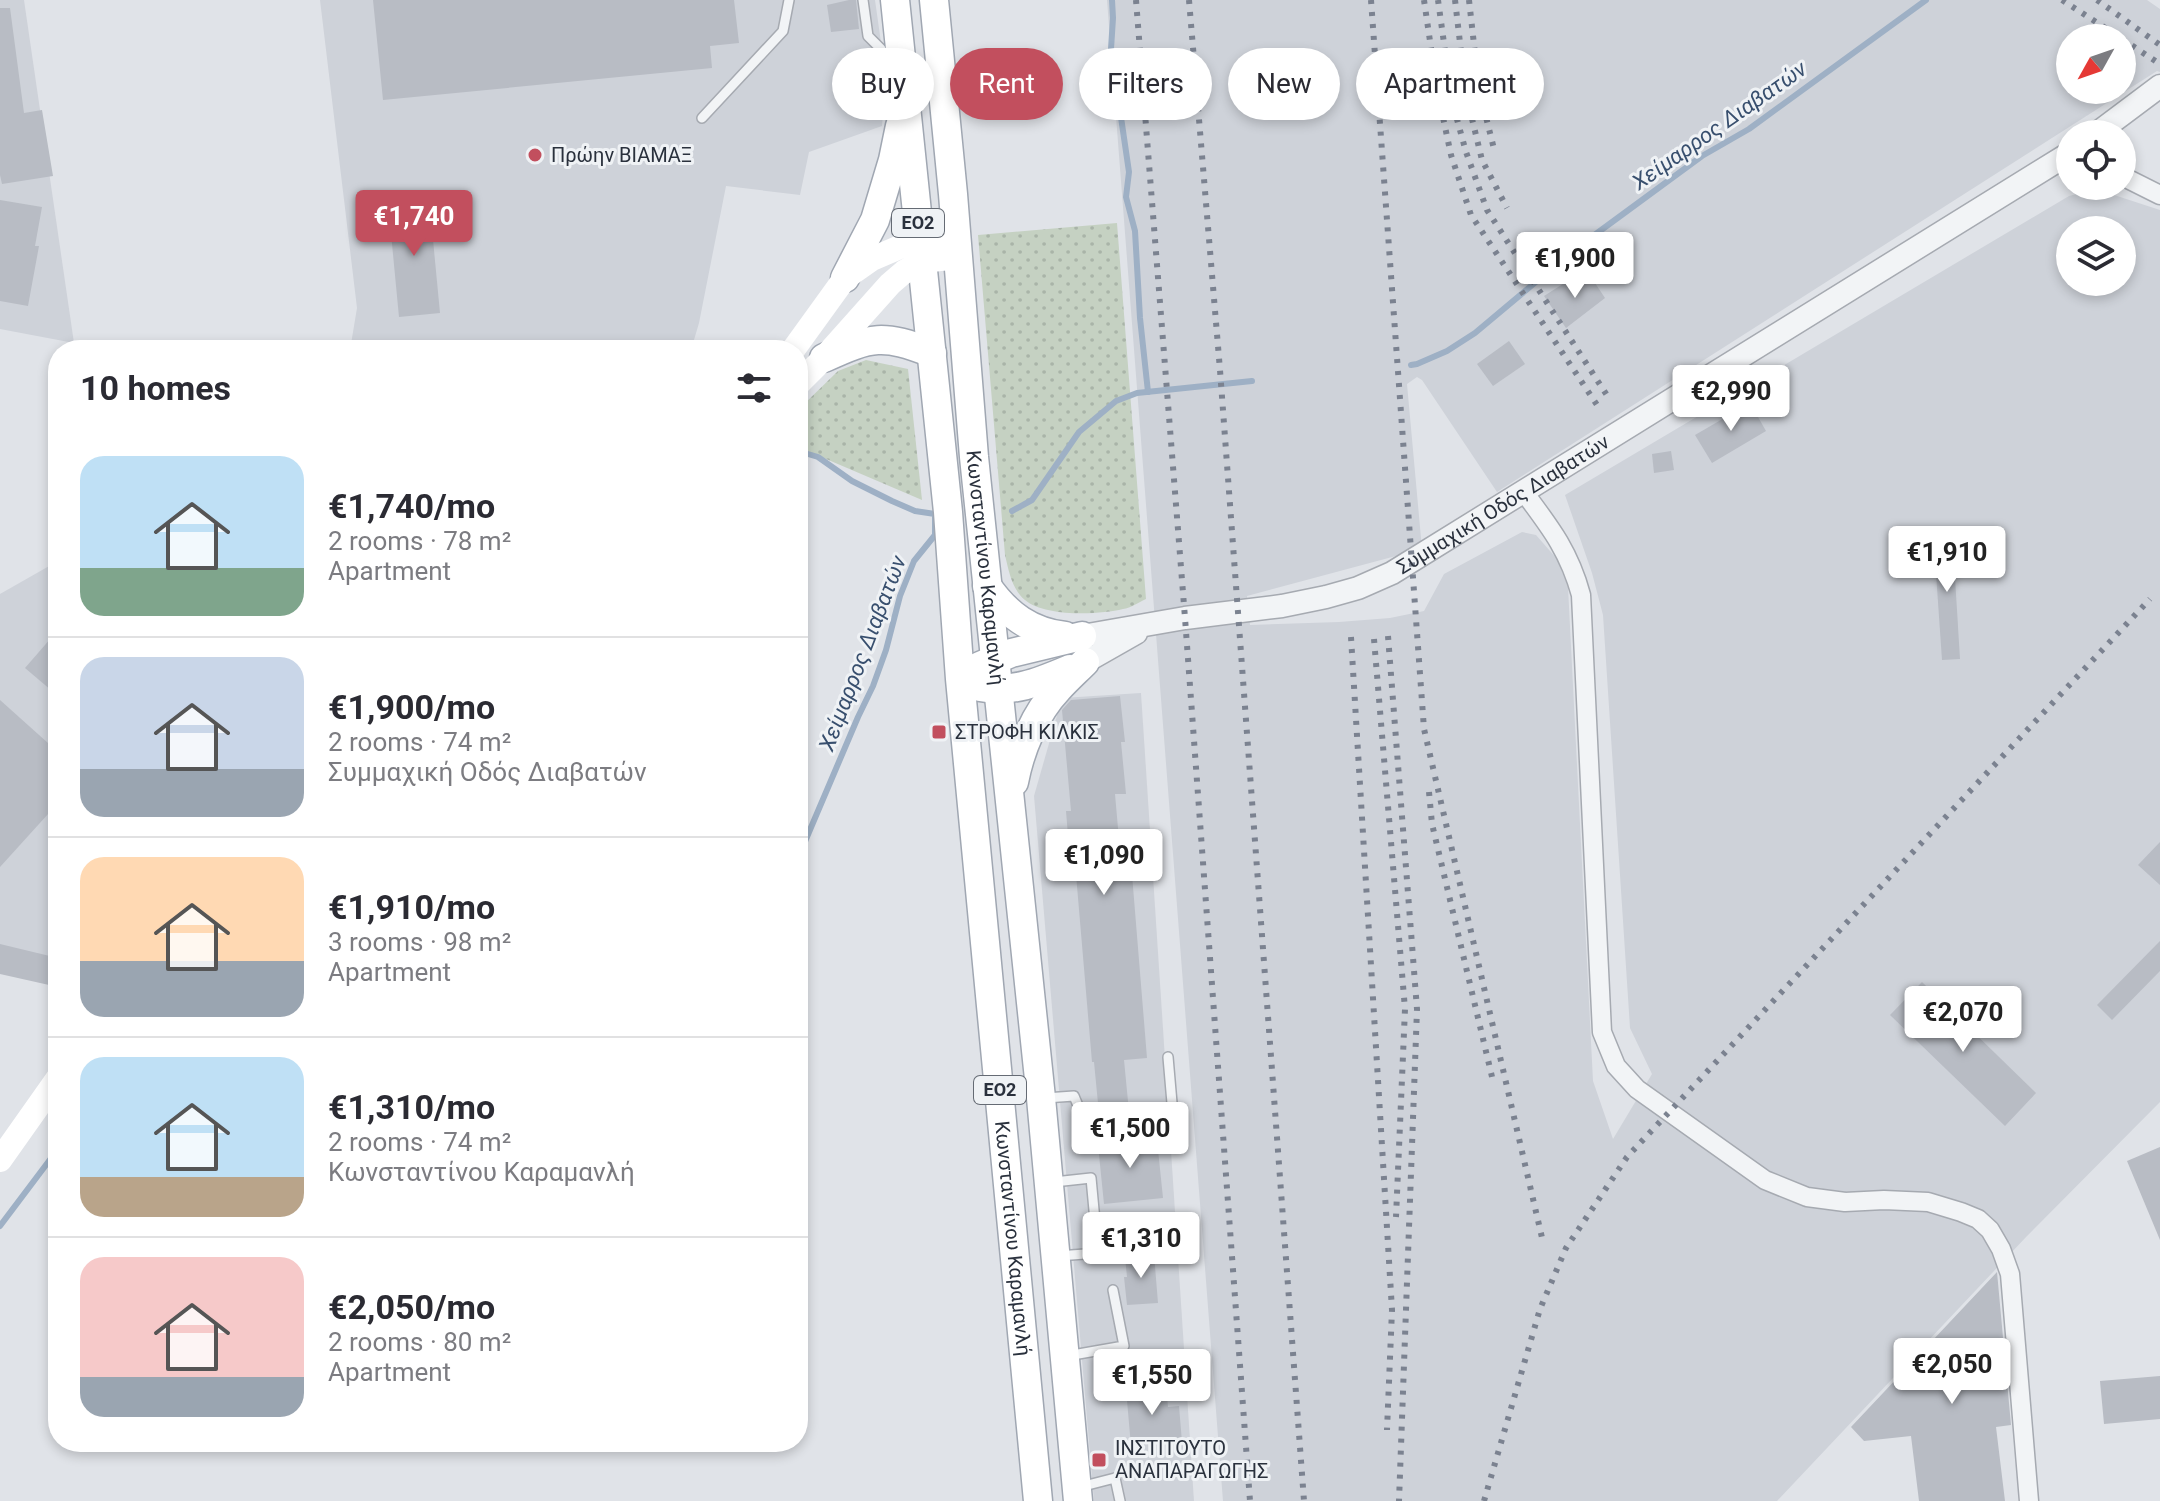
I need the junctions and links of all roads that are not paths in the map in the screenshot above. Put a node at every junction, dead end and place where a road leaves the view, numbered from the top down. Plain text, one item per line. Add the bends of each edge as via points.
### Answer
1 (789, 0) edge
2 (863, 0) edge
3 (895, 0) edge
4 (934, 0) edge
5 (880, 48) edge
6 (900, 48) edge
7 (2160, 86) edge
8 (702, 118) dead end
9 (900, 120) edge
10 (908, 120) edge
11 (2115, 120) edge
12 (2056, 162) edge
13 (2136, 183) edge
14 (2160, 195) edge
15 (958, 248) junction
16 (922, 252) junction
17 (845, 278) junction
18 (800, 340) edge
19 (932, 353) junction
20 (824, 358) junction
21 (808, 374) edge
22 (1523, 491) junction
23 (987, 586) junction
24 (1084, 649) junction
25 (994, 659) junction
26 (960, 679) junction
27 (998, 690) junction
28 (1010, 802) junction
29 (1168, 1057) dead end
30 (48, 1092) edge
31 (1041, 1098) junction
32 (0, 1160) edge
33 (1049, 1182) junction
34 (1055, 1256) junction
35 (1113, 1290) dead end
36 (1064, 1357) junction
37 (1077, 1495) edge
38 (1038, 1501) edge
39 (1120, 1501) edge
40 (2029, 1501) edge

1 - 8 lane via 783,31
2 - 5 lane via 868,36
3 - 6 main road, ΕΟ2
4 - 15 main road, ΕΟ2
7 - 11 street
9 - 17 main road via 880,207
10 - 16 main road, ΕΟ2
12 - 22 street, Συμμαχική Οδός Διαβατών
13 - 14 street
15 - 16 main road
15 - 23 main road, Κωνσταντίνου Καραμανλή / ΕΟ2
16 - 17 main road via 883,253
16 - 19 main road, ΕΟ2
16 - 20 main road
17 - 18 main road
19 - 20 main road via 878,339
19 - 26 main road, Κωνσταντίνου Καραμανλή / ΕΟ2
20 - 21 main road
22 - 24 street, Συμμαχική Οδός Διαβατών via 1411,563 1358,588 1282,606 1151,624
22 - 40 street via 1557,536 1581,595 1602,1032 1616,1066 1637,1089 1765,1180 1807,1197 1928,1202 1978,1219 1990,1230 2010,1274
23 - 24 main road via 1027,625
23 - 25 main road, Κωνσταντίνου Καραμανλή / ΕΟ2
24 - 25 main road via 1033,647
24 - 27 main road via 1034,684
24 - 28 main road via 1038,716 1020,758
25 - 26 main road
25 - 27 main road, Κωνσταντίνου Καραμανλή / ΕΟ2
26 - 27 main road
26 - 38 main road, Κωνσταντίνου Καραμανλή / ΕΟ2
27 - 28 main road, Κωνσταντίνου Καραμανλή / ΕΟ2
28 - 31 main road, Κωνσταντίνου Καραμανλή / ΕΟ2
29 - 31 lane via 1174,1126 1089,1132 1074,1096
30 - 32 main road
31 - 33 main road, Κωνσταντίνου Καραμανλή / ΕΟ2
33 - 34 main road, Κωνσταντίνου Καραμανλή / ΕΟ2
33 - 34 lane via 1091,1178 1098,1253
34 - 36 main road, Κωνσταντίνου Καραμανλή / ΕΟ2
35 - 36 lane via 1124,1346
36 - 37 main road, Κωνσταντίνου Καραμανλή / ΕΟ2
37 - 39 lane via 1115,1478

